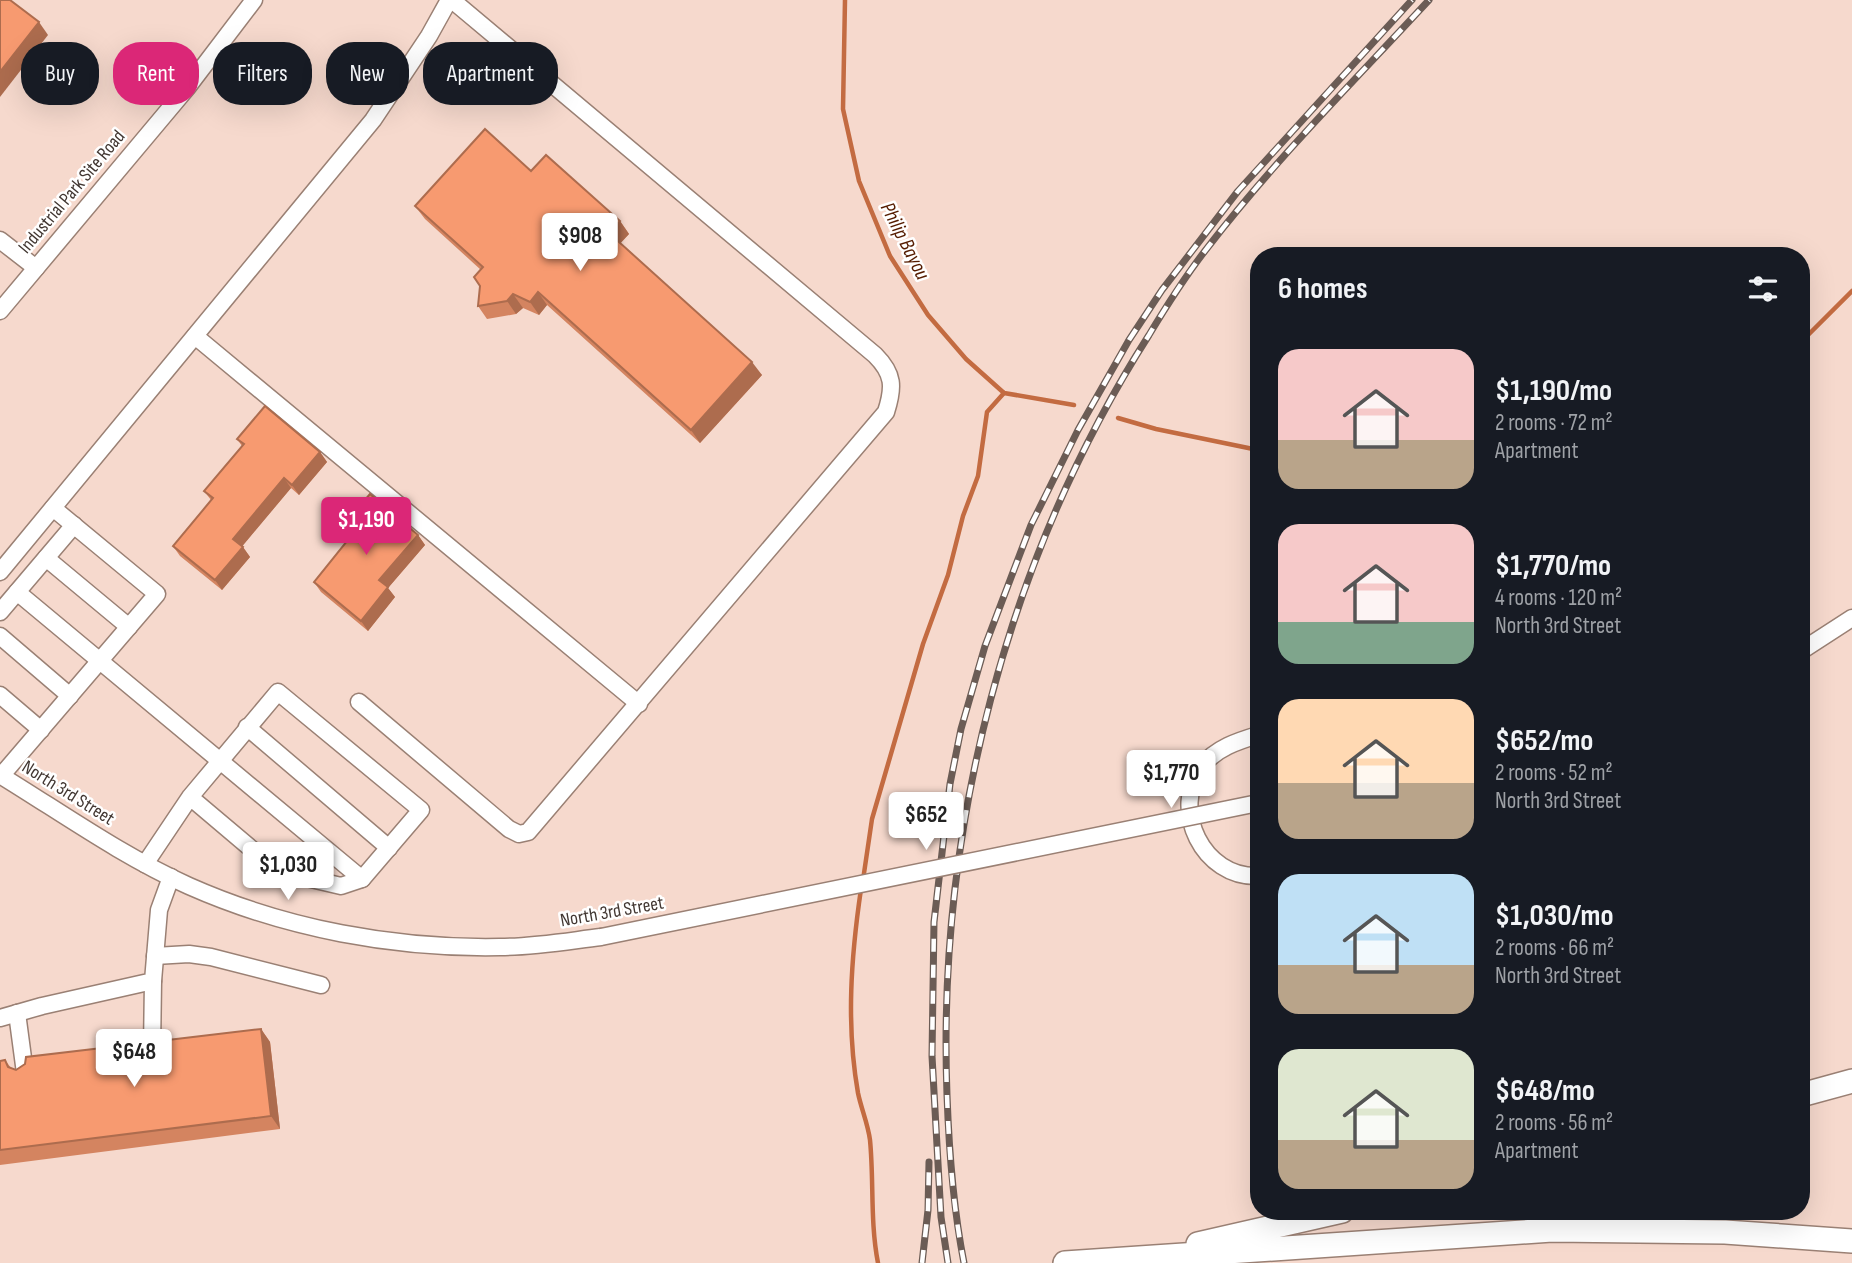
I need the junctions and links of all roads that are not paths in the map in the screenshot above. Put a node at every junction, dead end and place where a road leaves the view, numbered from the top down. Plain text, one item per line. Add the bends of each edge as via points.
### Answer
1 (254, 0) edge
2 (450, 0) edge
3 (0, 240) edge
4 (36, 268) junction
5 (0, 311) edge
6 (195, 336) junction
7 (53, 508) junction
8 (74, 525) junction
9 (46, 558) junction
10 (0, 572) edge
11 (17, 592) junction
12 (0, 612) edge
13 (1852, 618) edge
14 (129, 627) junction
15 (0, 636) edge
16 (1810, 645) edge
17 (100, 661) junction
18 (0, 695) edge
19 (70, 696) junction
20 (359, 702) dead end
21 (639, 704) junction
22 (247, 727) junction
23 (41, 730) junction
24 (1250, 738) edge
25 (219, 760) junction
26 (1, 776) edge
27 (190, 797) junction
28 (1250, 805) edge
29 (389, 848) junction
30 (145, 864) junction
31 (1250, 875) edge
32 (171, 877) junction
33 (362, 879) junction
34 (155, 956) junction
35 (153, 981) junction
36 (321, 985) dead end
37 (18, 1013) junction
38 (0, 1018) edge
39 (152, 1049) edge
40 (24, 1073) edge
41 (1852, 1081) edge
42 (1810, 1093) edge
43 (1303, 1220) edge
44 (1852, 1241) edge
45 (1132, 1259) junction
46 (1065, 1263) edge

1 - 4 street, Industrial Park Site Road via 187,88
2 - 6 street via 373,120
2 - 21 street via 875,355 891,378 886,412
3 - 4 street
4 - 5 street, Industrial Park Site Road
6 - 7 street
6 - 21 street
7 - 8 street
7 - 10 street
8 - 9 street
8 - 14 street via 157,594
9 - 11 street
9 - 14 street
11 - 12 street
11 - 17 street
13 - 16 street
14 - 17 street
15 - 19 street
17 - 19 street
17 - 25 street
18 - 23 street
19 - 23 street
20 - 21 street via 519,834 537,824
22 - 25 street
22 - 29 street
22 - 29 street via 278,692 421,810
23 - 26 street
24 - 31 street via 1216,753 1202,766 1189,797 1193,831 1201,847 1213,862 1232,873
25 - 27 street
25 - 33 street
26 - 30 street, North 3rd Street
27 - 30 street
27 - 33 street via 274,868 341,886
28 - 32 street, North 3rd Street, bridge via 601,937 503,947 387,940 329,931 232,903
29 - 33 street
30 - 32 street, North 3rd Street
32 - 34 street via 159,910
34 - 35 street
34 - 36 street via 211,957
35 - 37 street
35 - 39 street
37 - 38 street
37 - 40 street
41 - 42 highway
43 - 45 highway
44 - 45 highway via 1725,1231 1552,1230
45 - 46 highway

